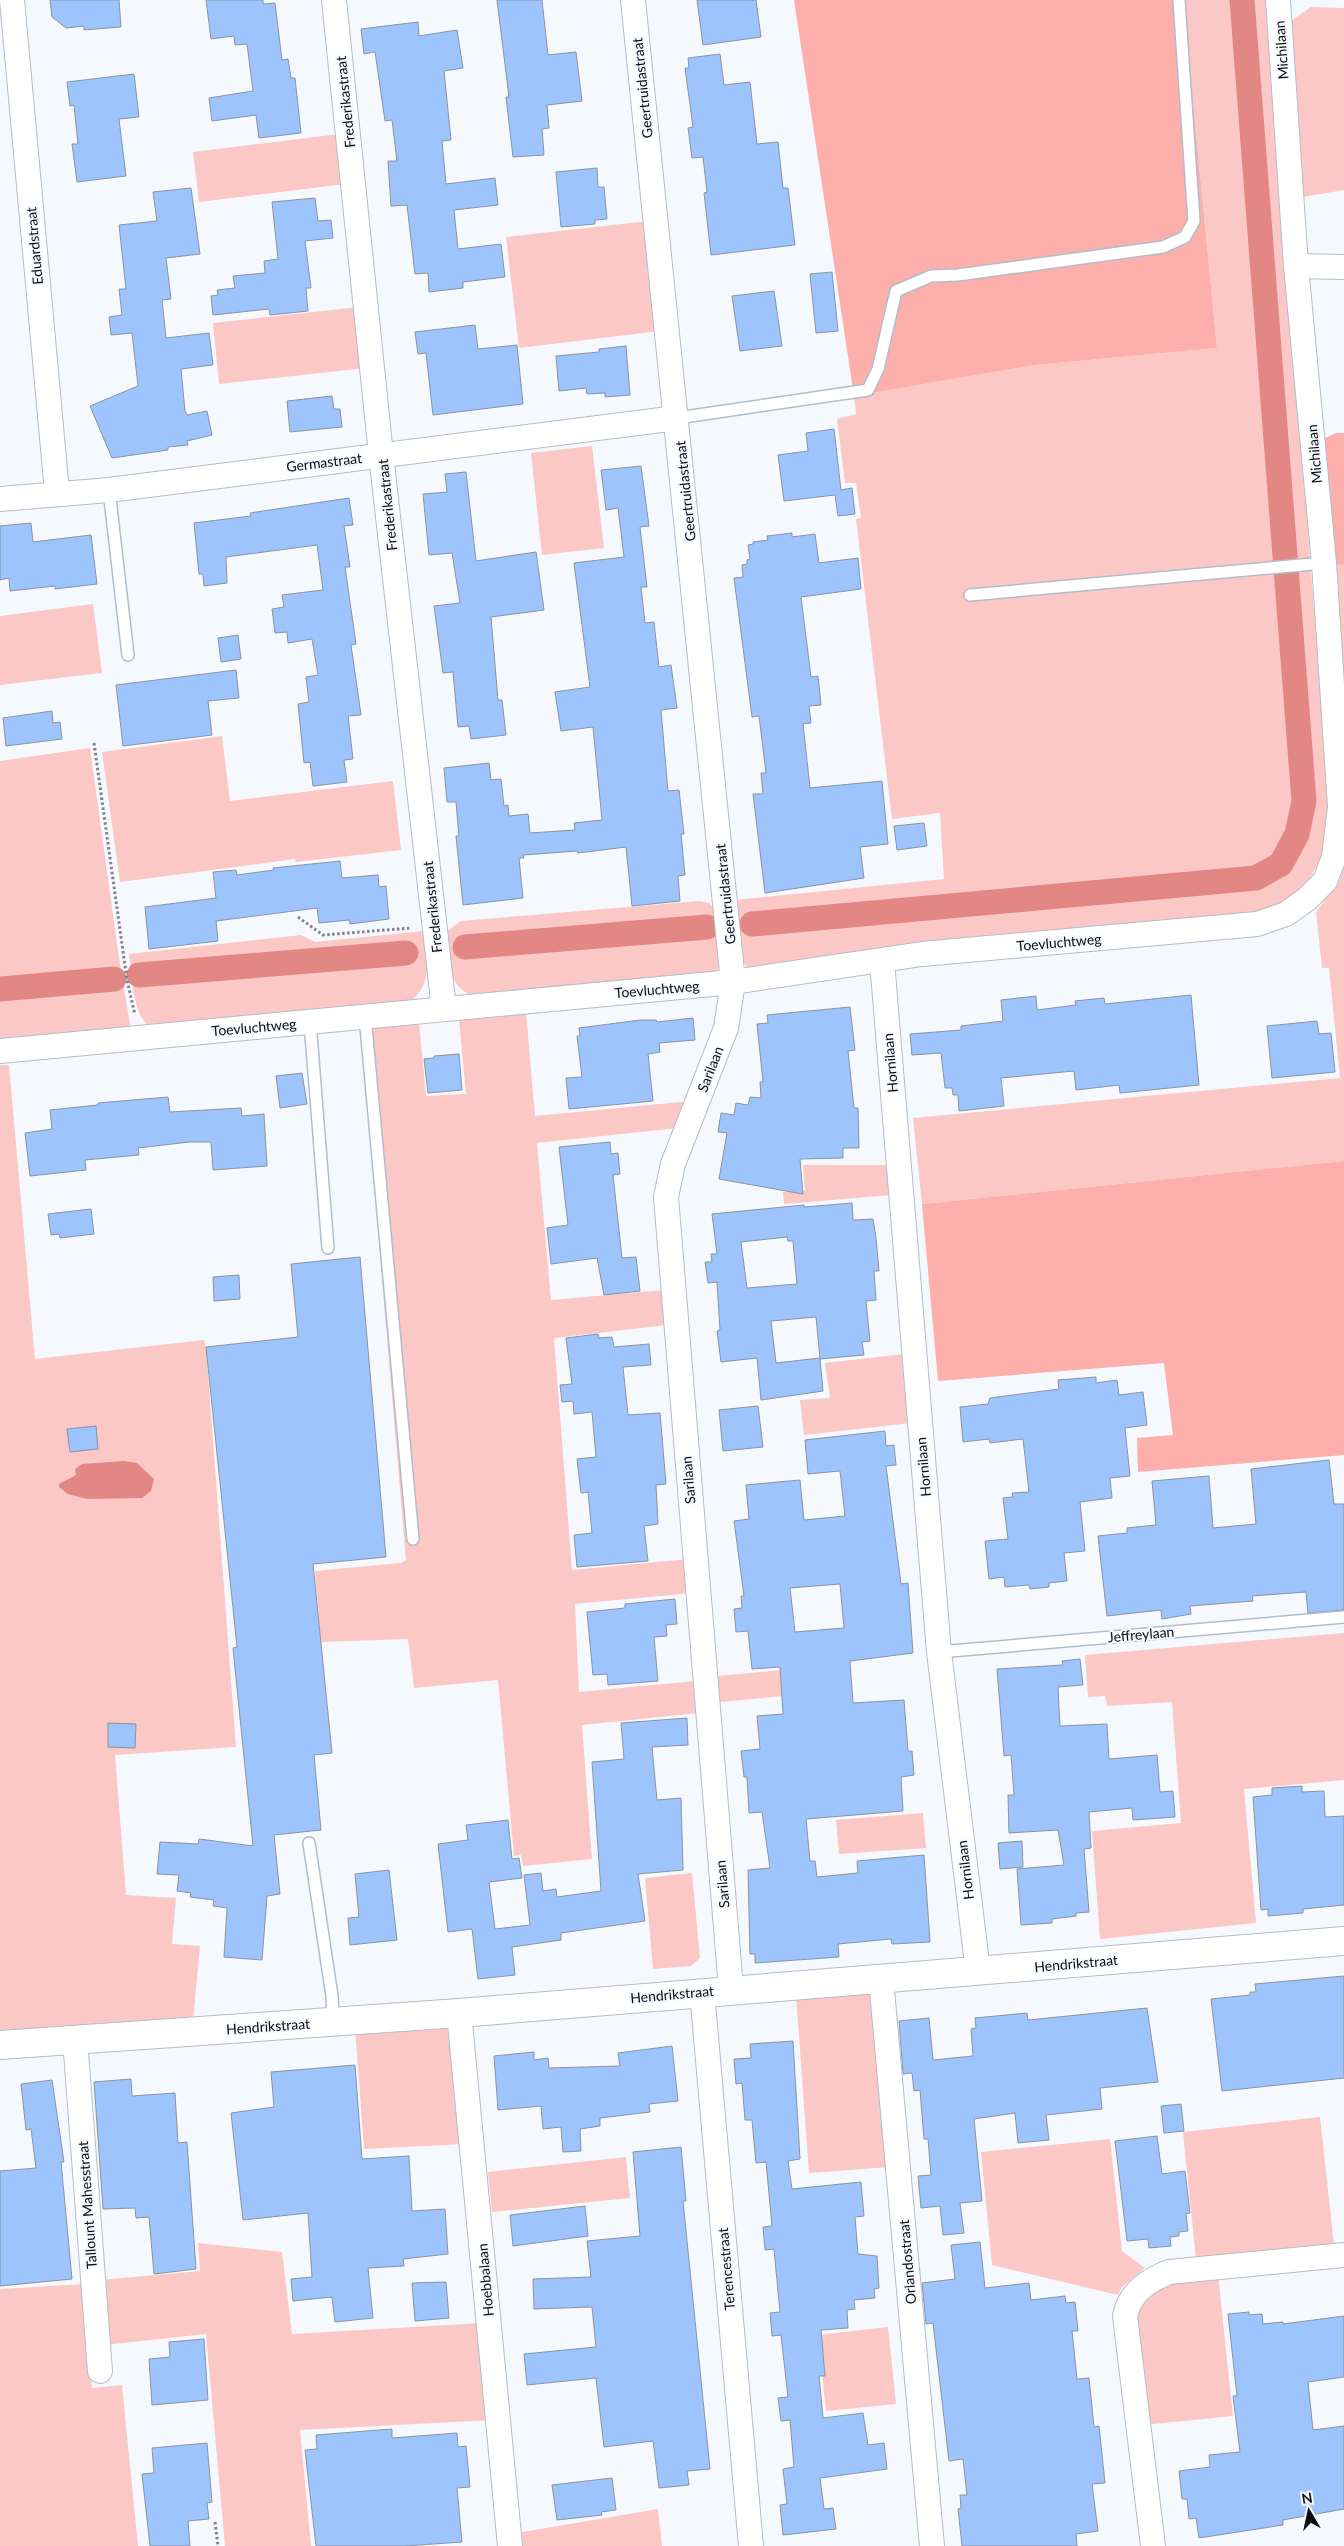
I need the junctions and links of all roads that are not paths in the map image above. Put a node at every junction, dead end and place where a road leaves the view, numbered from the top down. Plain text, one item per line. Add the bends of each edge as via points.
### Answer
1 (12, 0) edge
2 (334, 0) edge
3 (633, 0) edge
4 (1179, 0) edge
5 (1278, 0) edge
6 (1296, 266) junction
7 (1344, 267) edge
8 (677, 418) junction
9 (382, 455) junction
10 (110, 490) junction
11 (57, 492) junction
12 (0, 499) edge
13 (1324, 563) junction
14 (970, 596) dead end
15 (128, 655) dead end
16 (1307, 899) joint
17 (882, 961) junction
18 (733, 982) junction
19 (444, 1009) junction
20 (365, 1016) junction
21 (310, 1022) junction
22 (0, 1051) edge
23 (328, 1248) dead end
24 (413, 1539) dead end
25 (1344, 1617) edge
26 (939, 1652) junction
27 (309, 1844) dead end
28 (1344, 1941) edge
29 (978, 1972) junction
30 (881, 1978) junction
31 (731, 1989) junction
32 (702, 1992) junction
33 (460, 2013) junction
34 (332, 2022) junction
35 (75, 2039) junction
36 (0, 2045) edge
37 (1344, 2255) edge
38 (100, 2371) dead end
39 (510, 2546) edge
40 (751, 2546) edge
41 (932, 2546) edge
42 (1153, 2546) edge

1 - 11 street, Eduardstraat
2 - 9 street, Frederikastraat
3 - 8 street, Geertruidastraat
4 - 8 lane via 1194,221 1185,237 1164,247 931,276 896,291 878,370 868,390
5 - 6 street, Michilaan
6 - 7 street
6 - 13 street, Michilaan
8 - 9 street, Germastraat
8 - 18 street, Geertruidastraat
9 - 10 street, Germastraat
9 - 19 street, Frederikastraat
10 - 11 street, Germastraat
10 - 15 lane
11 - 12 street, Germastraat
13 - 14 lane
13 - 16 street, Michilaan via 1340,807 1334,857 1325,881
16 - 17 street, Toevluchtweg via 1286,914 1257,924 922,954
17 - 18 street, Toevluchtweg
17 - 26 street, Hornilaan
18 - 19 street, Toevluchtweg
18 - 31 street, Sarilaan via 726,1028 673,1164 666,1197
19 - 20 street, Toevluchtweg
20 - 21 street, Toevluchtweg
20 - 24 lane
21 - 22 street, Toevluchtweg
21 - 23 lane
25 - 26 lane, Jeffreylaan
26 - 29 street, Hornilaan
27 - 34 lane via 332,1996
28 - 29 street, Hendrikstraat
29 - 30 street, Hendrikstraat
30 - 31 street, Hendrikstraat
30 - 41 street, Orlandostraat
31 - 32 street, Hendrikstraat
32 - 33 street, Hendrikstraat
32 - 40 street, Terencestraat
33 - 34 street, Hendrikstraat
33 - 39 street, Hoebbalaan
34 - 35 street, Hendrikstraat
35 - 36 street, Hendrikstraat
35 - 38 street, Tallount Mahesstraat
37 - 42 street via 1169,2272 1147,2284 1127,2305 1125,2316

